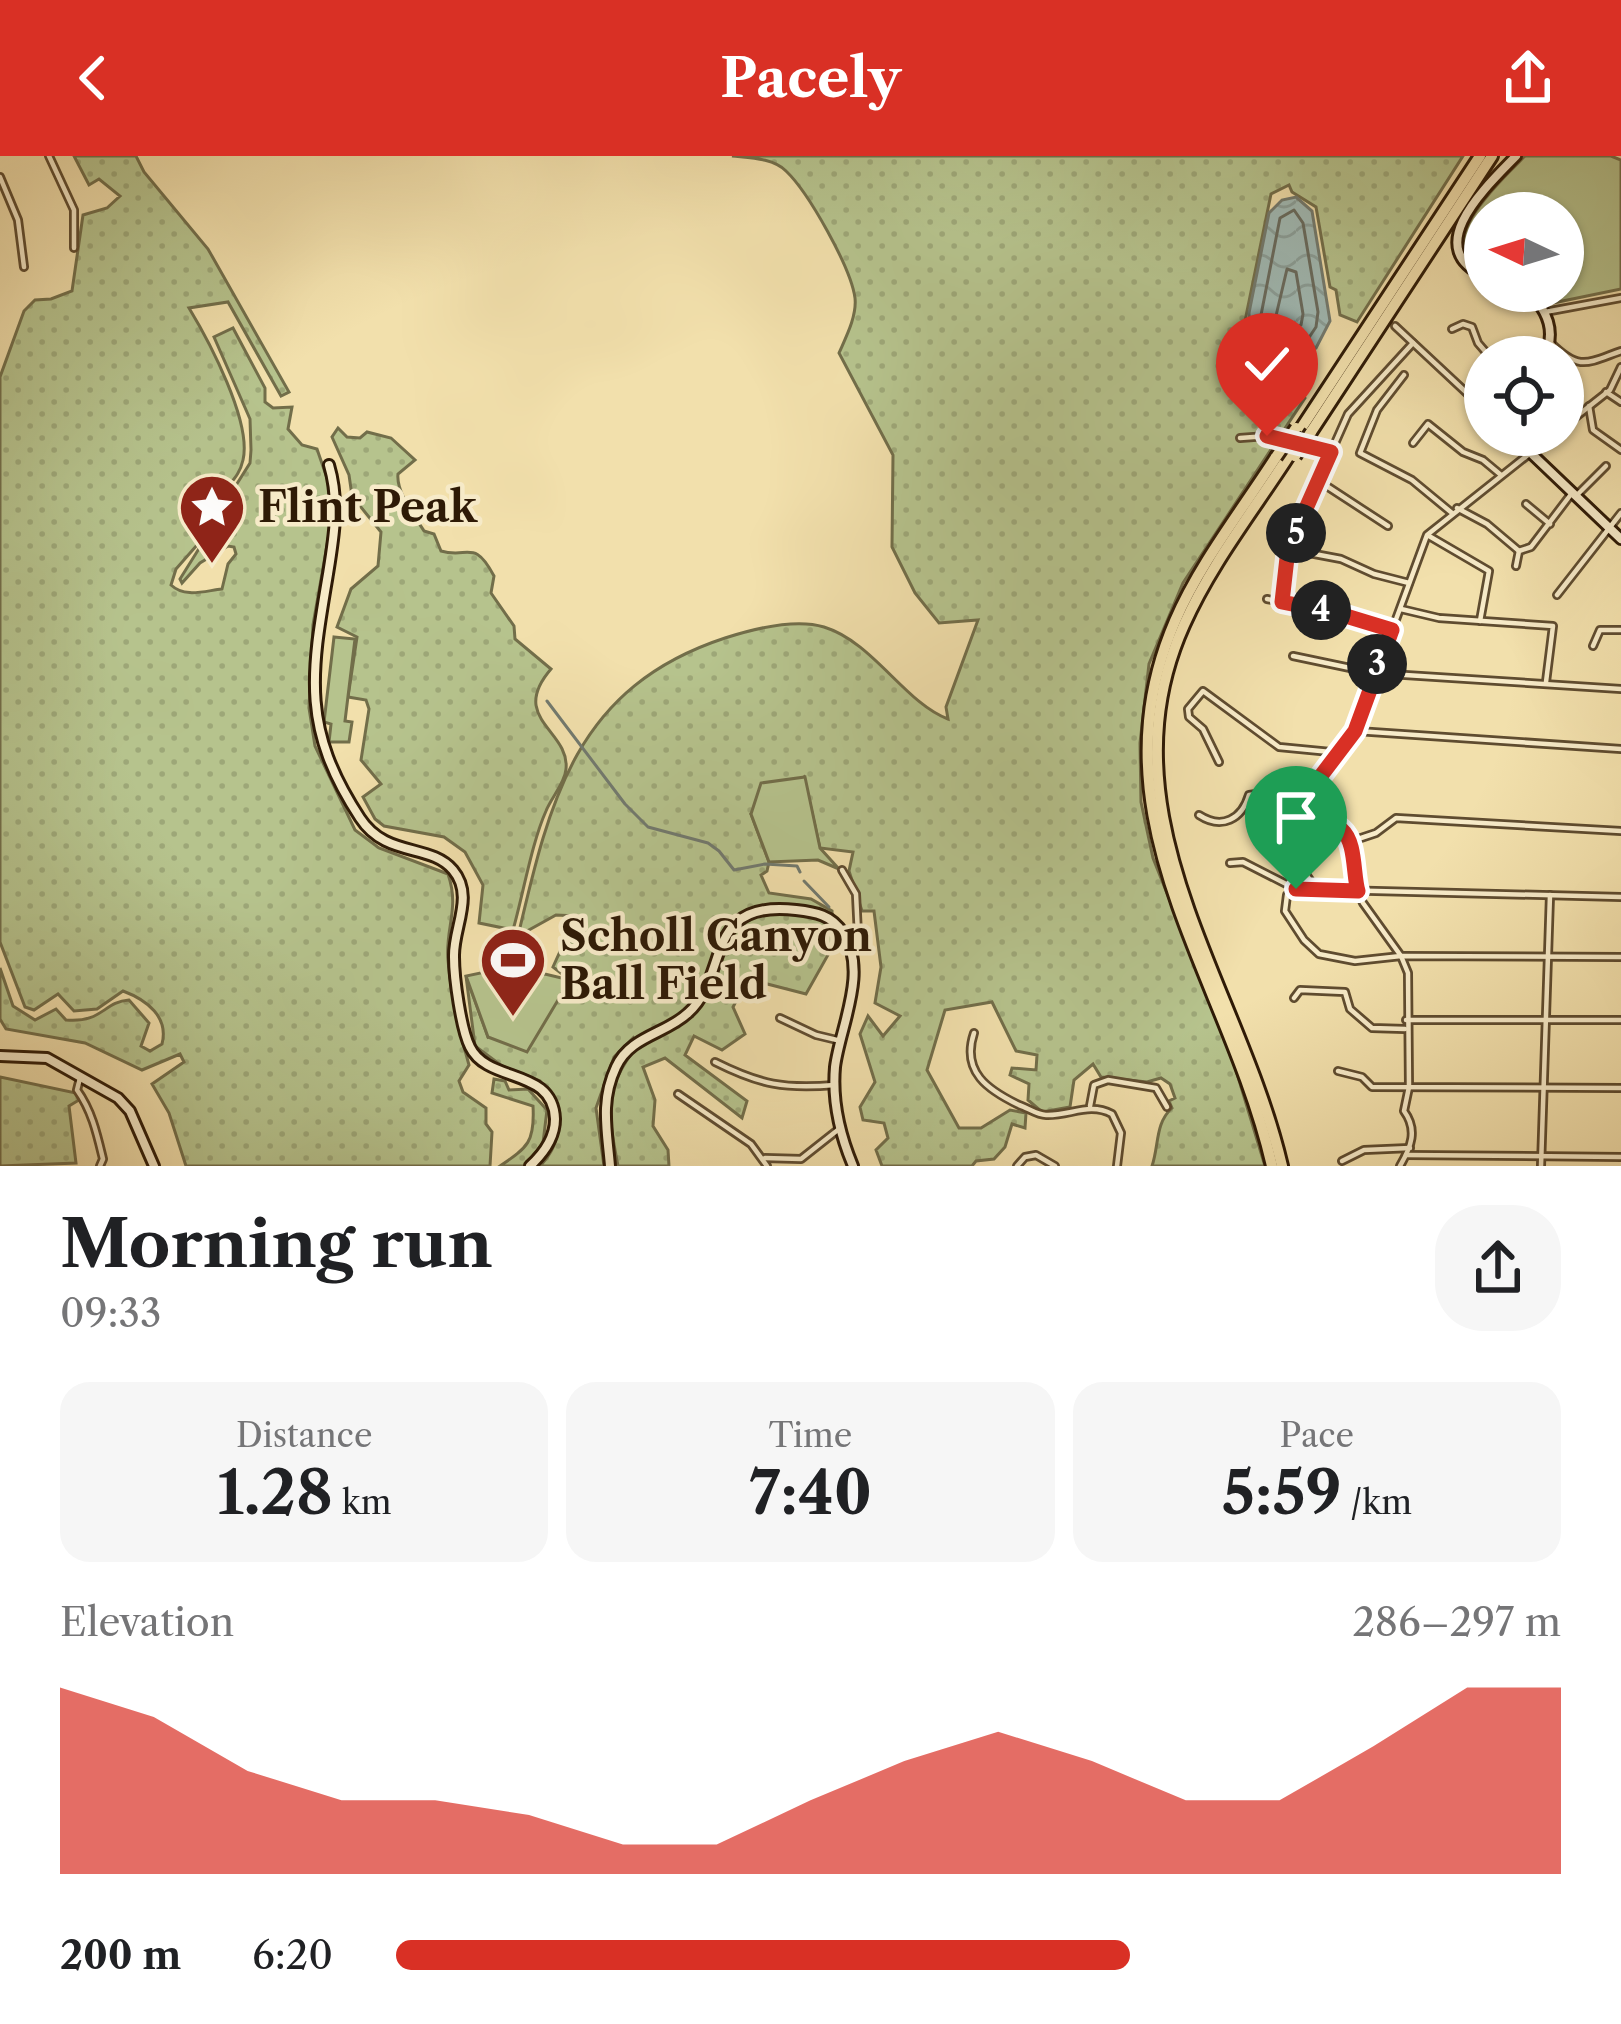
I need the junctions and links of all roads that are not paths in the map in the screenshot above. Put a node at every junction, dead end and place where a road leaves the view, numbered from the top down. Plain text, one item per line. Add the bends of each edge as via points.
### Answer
1 (49, 156) edge
2 (1486, 156) edge
3 (1516, 156) edge
4 (0, 178) edge
5 (1483, 192) edge
6 (1464, 222) edge
7 (74, 248) dead end
8 (1464, 262) edge
9 (24, 267) dead end
10 (1621, 299) edge
11 (1584, 305) edge
12 (1545, 312) edge
13 (1395, 326) dead end
14 (1452, 329) dead end
15 (1475, 336) edge
16 (1549, 336) edge
17 (1413, 343) junction
18 (1621, 350) edge
19 (1584, 362) edge
20 (1621, 367) edge
21 (1341, 372) junction
22 (1404, 375) dead end
23 (1374, 385) junction
24 (1464, 390) edge
25 (1606, 392) junction
26 (1386, 398) junction
27 (1322, 401) junction
28 (1621, 402) edge
29 (1589, 406) junction
30 (1584, 410) edge
31 (1303, 430) junction
32 (1240, 438) dead end
33 (1413, 443) dead end
34 (1621, 450) edge
35 (1331, 452) junction
36 (1525, 456) edge
37 (1532, 456) edge
38 (1285, 457) junction
39 (329, 465) dead end
40 (1606, 466) dead end
41 (1501, 475) junction
42 (1318, 482) junction
43 (1574, 495) junction
44 (1526, 504) dead end
45 (1454, 510) junction
46 (1621, 513) edge
47 (1550, 524) junction
48 (1388, 526) dead end
49 (1610, 527) junction
50 (1427, 535) junction
51 (1621, 539) edge
52 (1288, 549) junction
53 (1519, 551) junction
54 (1516, 566) dead end
55 (1408, 583) junction
56 (1557, 596) dead end
57 (1267, 599) dead end
58 (1282, 602) junction
59 (1401, 610) junction
60 (1480, 621) junction
61 (1392, 630) junction
62 (1621, 630) edge
63 (1593, 646) dead end
64 (1293, 656) dead end
65 (1373, 673) junction
66 (1546, 684) junction
67 (1621, 689) edge
68 (1355, 731) junction
69 (1621, 749) edge
70 (1341, 753) junction
71 (1219, 762) dead end
72 (1199, 814) dead end
73 (1621, 831) edge
74 (1349, 842) junction
75 (1230, 863) dead end
76 (842, 870) dead end
77 (1296, 889) junction
78 (1316, 890) junction
79 (1358, 891) junction
80 (1550, 895) junction
81 (1621, 897) edge
82 (849, 943) junction
83 (1401, 956) junction
84 (1548, 956) junction
85 (1621, 957) edge
86 (1294, 998) dead end
87 (780, 1018) dead end
88 (1546, 1019) junction
89 (1406, 1020) junction
90 (1621, 1020) edge
91 (1406, 1029) junction
92 (974, 1033) dead end
93 (841, 1041) junction
94 (0, 1056) edge
95 (715, 1061) dead end
96 (1338, 1071) dead end
97 (81, 1077) junction
98 (835, 1084) junction
99 (1408, 1087) junction
100 (1544, 1088) junction
101 (1621, 1088) edge
102 (677, 1094) dead end
103 (1167, 1107) dead end
104 (1090, 1108) junction
105 (839, 1129) junction
106 (1408, 1152) junction
107 (1541, 1156) junction
108 (1621, 1157) edge
109 (763, 1158) junction
110 (1342, 1161) dead end
111 (100, 1166) edge
112 (154, 1166) edge
113 (530, 1166) edge
114 (610, 1166) edge
115 (766, 1166) edge
116 (853, 1166) edge
117 (1017, 1166) edge
118 (1055, 1166) edge
119 (1117, 1166) edge
120 (1279, 1166) edge
121 (1400, 1166) edge
122 (1540, 1166) edge

1 - 7 street via 74,210
2 - 21 highway
2 - 21 highway
3 - 5 street
4 - 9 street via 18,220
6 - 8 street via 1458,231
10 - 11 street
12 - 16 street
13 - 17 street
14 - 15 street via 1463,324
17 - 23 street
17 - 24 street
18 - 19 street
20 - 25 street
21 - 27 highway
21 - 27 highway
22 - 26 street
23 - 26 street
23 - 35 street via 1348,414
25 - 28 street
25 - 29 street
26 - 45 street via 1360,453
27 - 31 highway
29 - 30 street
29 - 34 street via 1593,430
31 - 38 highway, bridge
31 - 38 highway, bridge
32 - 35 street via 1267,436
33 - 41 street via 1429,424
35 - 42 street
36 - 41 street
37 - 43 street
38 - 120 highway via 1185,633 1159,761 1176,862 1266,1095
38 - 120 highway via 1186,598 1168,637 1150,709 1148,790 1163,866
39 - 113 street via 335,527 313,686 324,752 369,830 457,874 464,899 454,963 469,1046 483,1063 536,1085 554,1111 551,1137
40 - 43 street
41 - 45 street
42 - 48 street
42 - 52 street
43 - 47 street
43 - 49 street
44 - 47 street
45 - 50 street
45 - 53 street
46 - 49 street
47 - 53 street
49 - 51 street
49 - 56 street
50 - 55 street
50 - 60 street via 1489,571
52 - 55 street
52 - 58 street
53 - 54 street
55 - 59 street
57 - 58 street
58 - 61 street
59 - 60 street
59 - 61 street
60 - 66 street via 1552,626
61 - 65 street
62 - 63 street via 1600,630
64 - 65 street
65 - 66 street
65 - 68 street
66 - 67 street
68 - 69 street
68 - 70 street
70 - 71 street via 1279,747 1203,691 1187,709
70 - 74 street via 1307,808
72 - 78 street via 1230,821 1250,795 1270,792 1276,835
73 - 74 street via 1396,818
74 - 79 street
75 - 77 street
76 - 82 street via 856,894 858,935
77 - 78 street
77 - 83 street via 1285,911 1319,954 1355,961
78 - 79 street
79 - 80 street
79 - 83 street
80 - 81 street
80 - 84 street
82 - 93 street via 851,994
82 - 114 street via 837,923 794,910 758,913 730,930 696,1005 617,1064 603,1109
83 - 84 street
83 - 89 street
84 - 85 street
84 - 88 street
86 - 91 street via 1300,990 1337,988 1372,1028
87 - 93 street
88 - 89 street
88 - 90 street
88 - 100 street
89 - 91 street
91 - 99 street
92 - 104 street via 971,1064 991,1089 1040,1114
93 - 98 street
94 - 97 street via 47,1058
95 - 98 street via 775,1086
96 - 99 street via 1368,1086
97 - 111 street via 77,1090 92,1109
97 - 112 street via 125,1104
98 - 105 street
99 - 100 street
99 - 106 street
100 - 101 street
100 - 107 street
102 - 109 street
103 - 104 street via 1156,1088 1108,1080 1094,1085
104 - 119 street via 1117,1120
105 - 109 street via 801,1159
105 - 116 street
106 - 107 street
106 - 110 street via 1364,1150
106 - 121 street
107 - 108 street
107 - 122 street
109 - 115 street
117 - 118 street via 1036,1154

